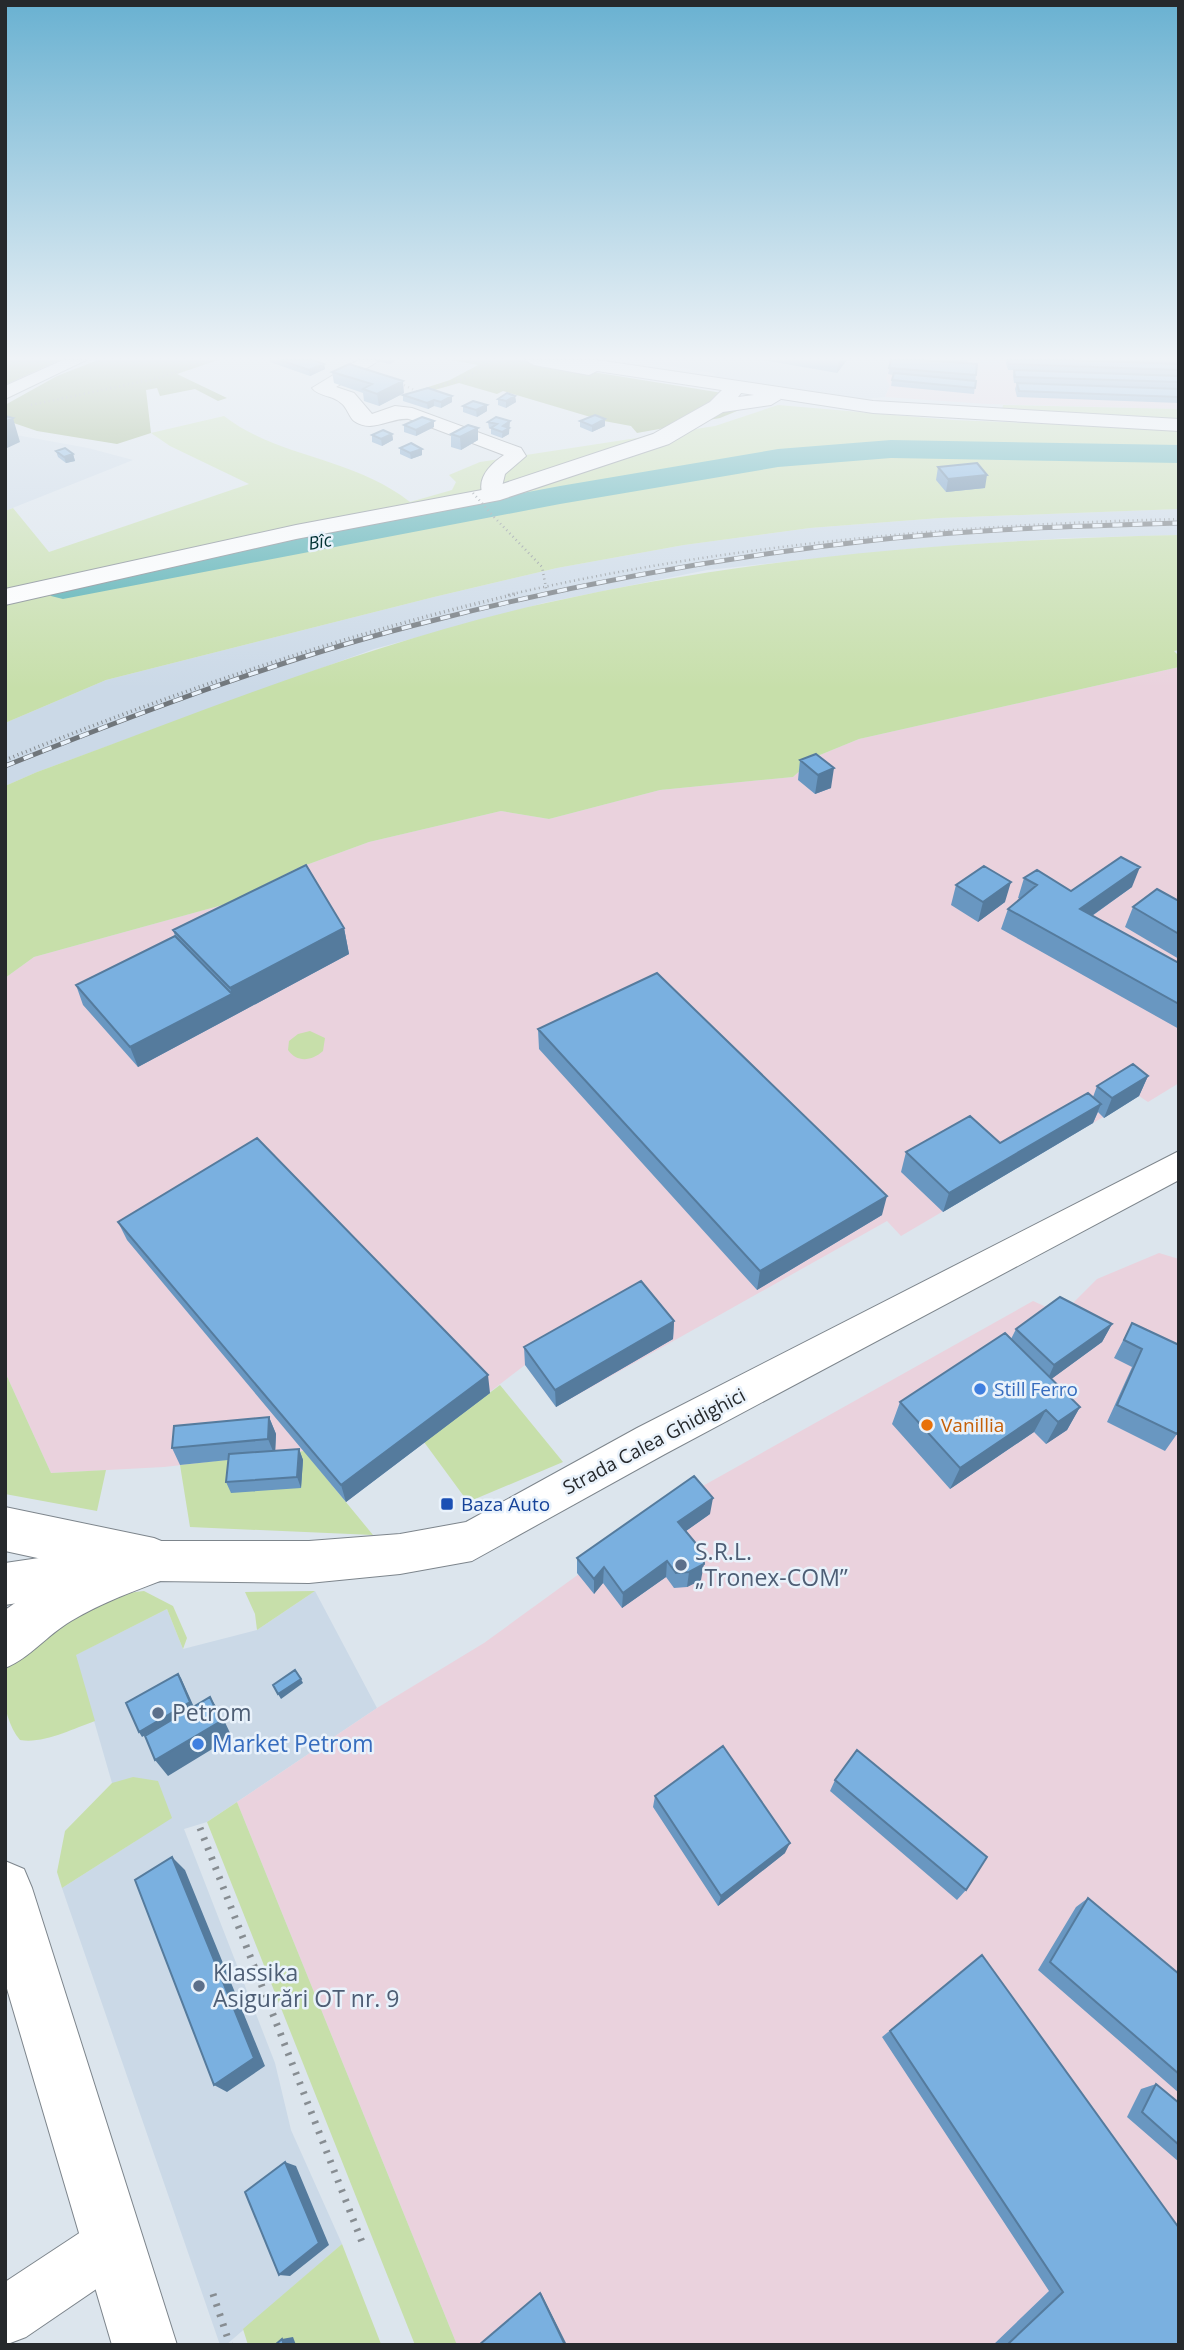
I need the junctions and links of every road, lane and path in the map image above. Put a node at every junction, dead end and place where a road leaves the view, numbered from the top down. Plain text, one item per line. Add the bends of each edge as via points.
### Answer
1 (495, 470) edge
2 (578, 470) edge
3 (486, 502) junction
4 (1179, 519) edge
5 (547, 587) junction
6 (547, 593) dead end
7 (5, 597) edge
8 (5, 760) edge
9 (1179, 1164) edge
10 (5, 1529) edge
11 (153, 1561) junction
12 (5, 1584) edge
13 (5, 1644) edge
14 (200, 1828) dead end
15 (5, 1888) edge
16 (362, 2242) dead end
17 (113, 2244) junction
18 (213, 2294) dead end
19 (5, 2316) edge
20 (145, 2345) edge
21 (230, 2345) edge

1 - 3 street
2 - 3 highway
3 - 5 path via 542,567
3 - 7 highway via 296,532
4 - 5 path via 1018,524 841,539 735,552
5 - 6 path
5 - 8 path via 353,636 190,687
9 - 11 street, Strada Calea Ghidighici via 651,1441 472,1541 400,1554 309,1562
10 - 11 highway
11 - 12 street, Strada Calea Ghidighici
11 - 13 highway via 73,1592 25,1621
14 - 16 path
15 - 17 highway
17 - 19 street
17 - 20 highway
18 - 21 path

